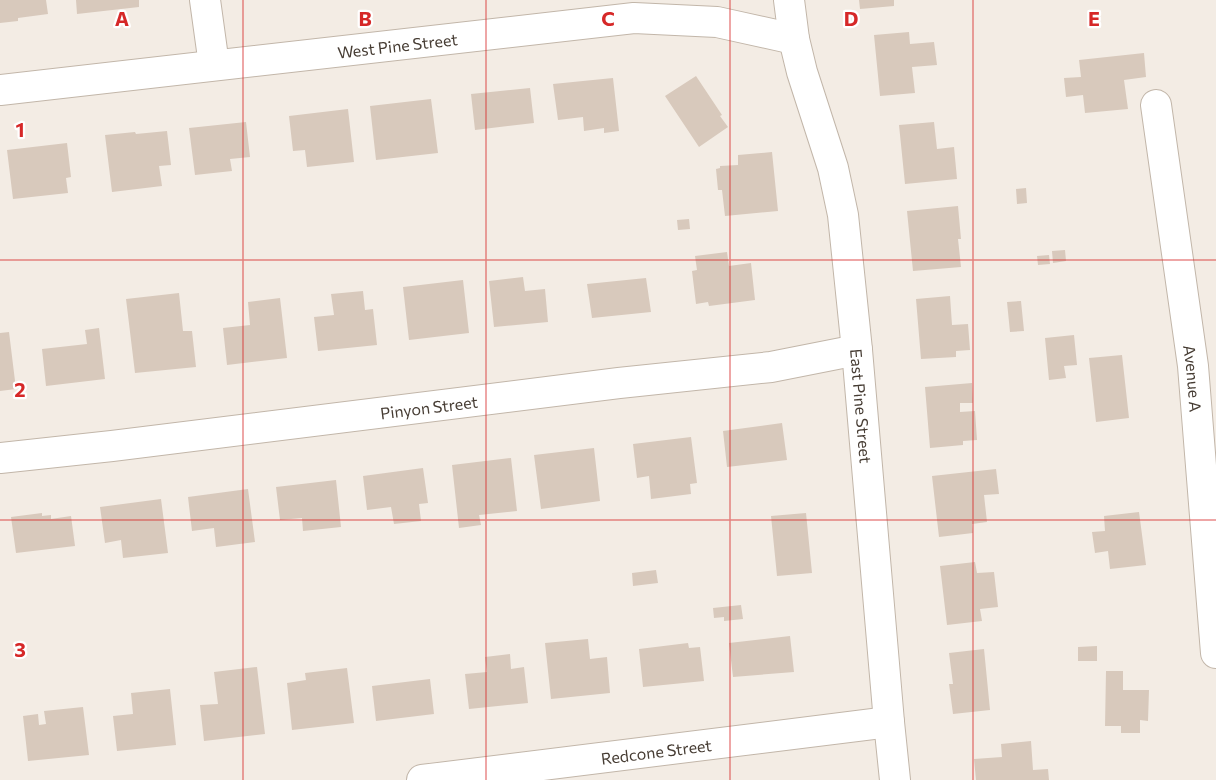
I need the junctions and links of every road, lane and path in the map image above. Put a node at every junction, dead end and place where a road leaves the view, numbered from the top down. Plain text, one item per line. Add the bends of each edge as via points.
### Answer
1 (205, 0) edge
2 (789, 0) edge
3 (794, 39) junction
4 (214, 65) junction
5 (0, 90) edge
6 (1156, 105) dead end
7 (856, 350) junction
8 (0, 458) edge
9 (1216, 653) edge
10 (889, 722) junction
11 (518, 774) edge
12 (422, 780) edge
13 (895, 780) edge

1 - 4 street
2 - 3 street, East Pine Street
3 - 4 street, West Pine Street via 717,22 634,18
3 - 7 street, East Pine Street via 843,215
4 - 5 street, West Pine Street
6 - 9 street, Avenue A via 1193,366
7 - 8 street, Pinyon Street via 771,367
7 - 10 street, East Pine Street
10 - 11 street, Redcone Street
10 - 13 street, East Pine Street
11 - 12 street, Redcone Street

